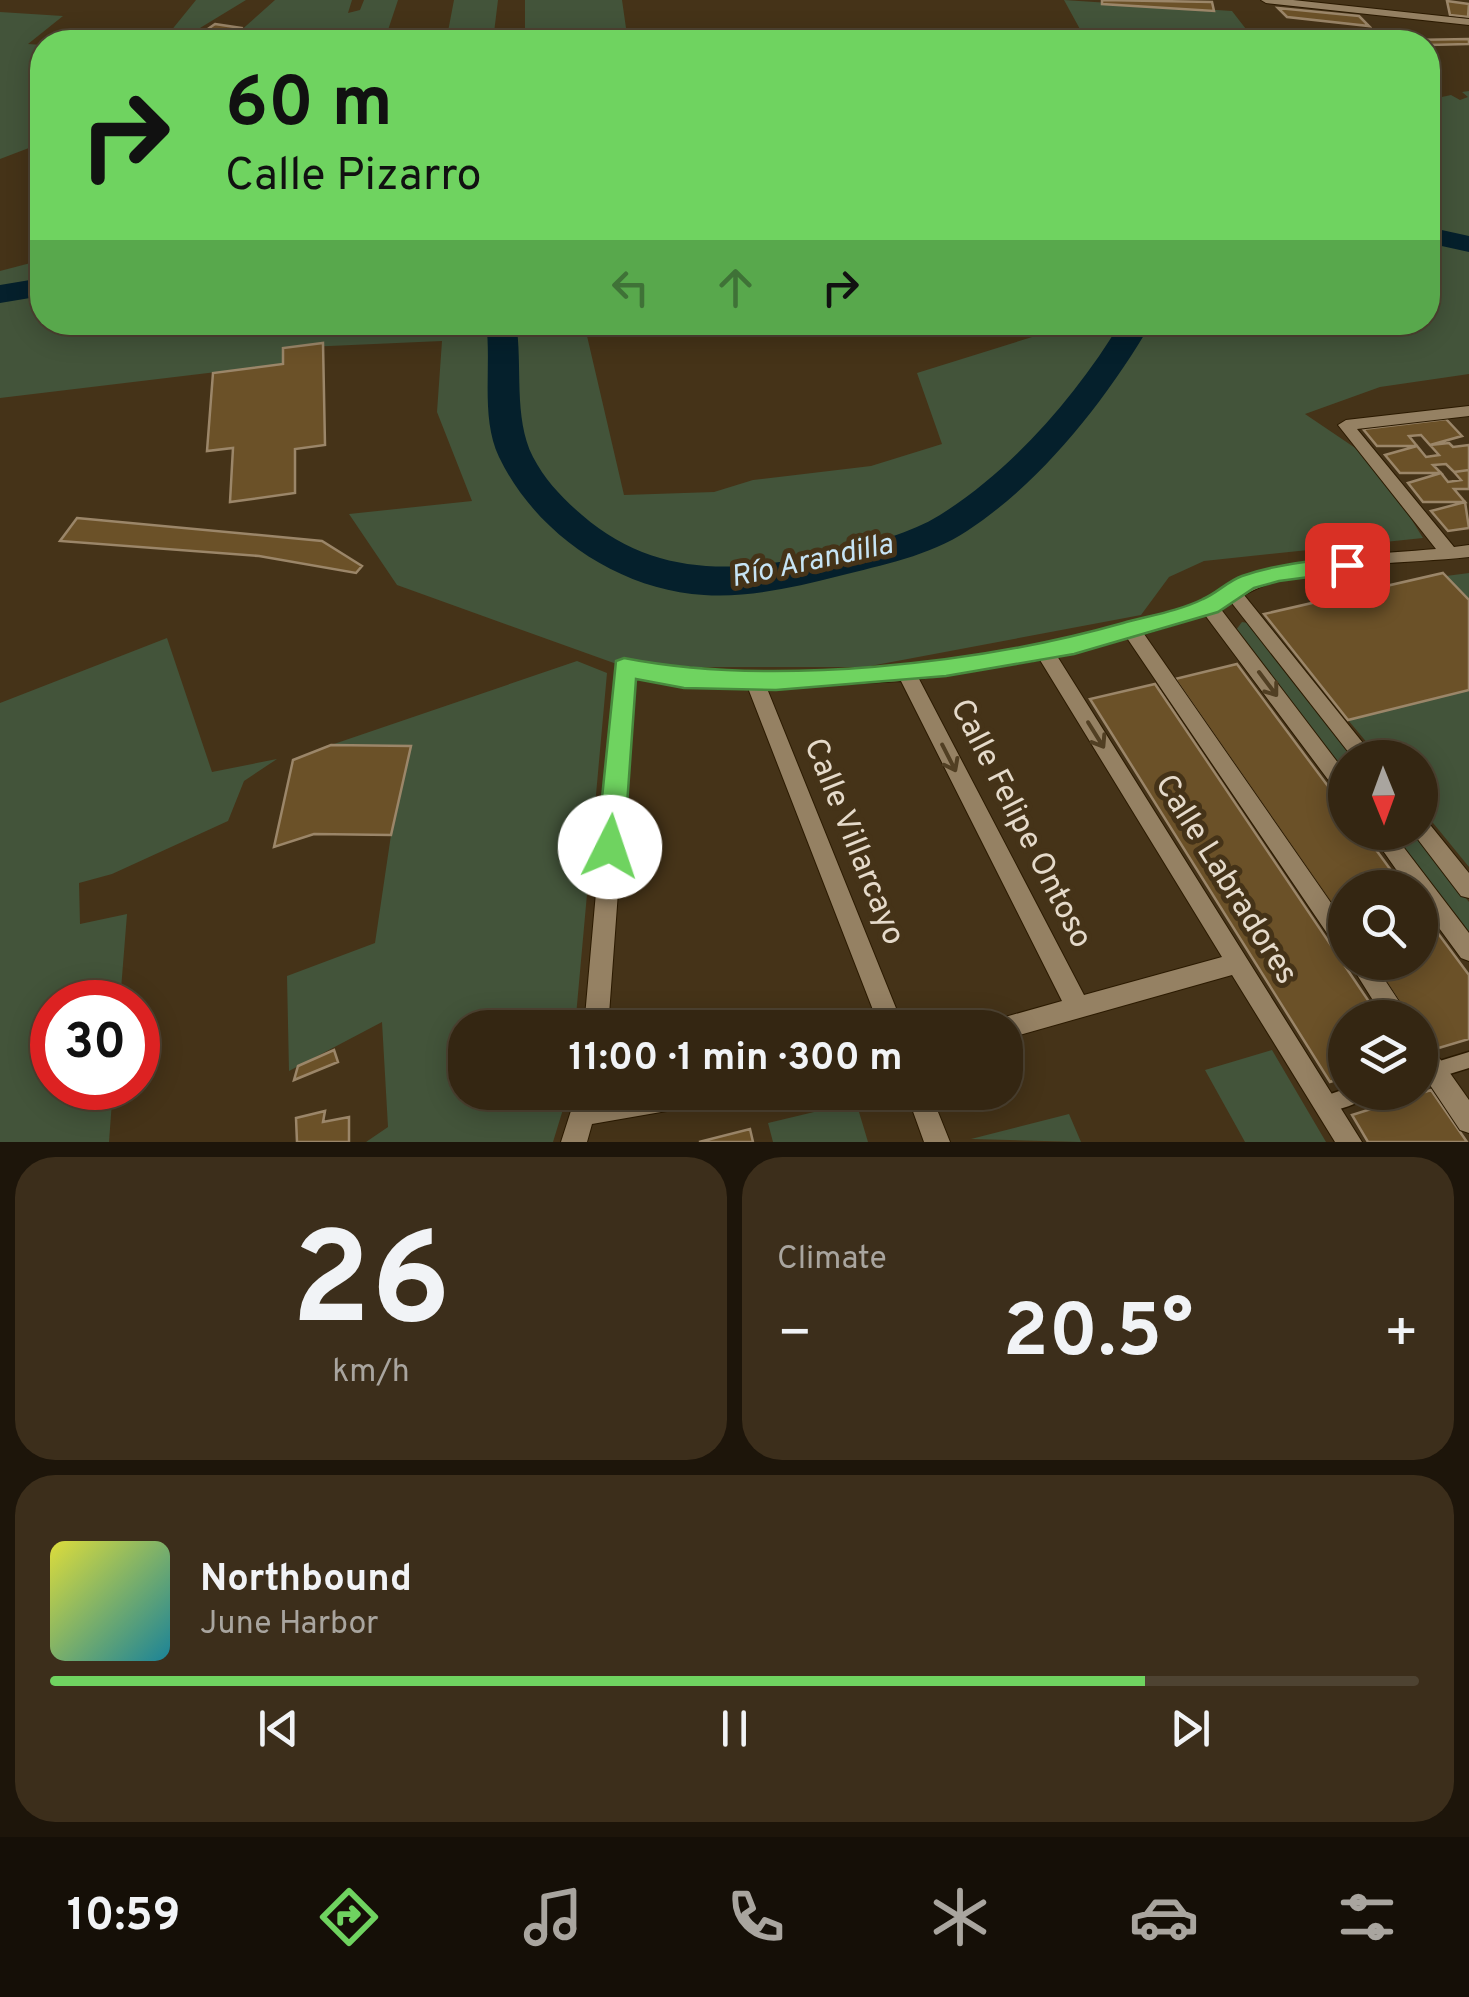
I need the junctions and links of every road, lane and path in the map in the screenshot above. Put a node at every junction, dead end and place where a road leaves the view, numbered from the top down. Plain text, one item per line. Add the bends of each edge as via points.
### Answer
1 (1266, 0) edge
2 (1469, 22) edge
3 (1467, 414) edge
4 (1460, 552) edge
5 (1234, 593) junction
6 (1210, 606) junction
7 (1132, 631) junction
8 (1045, 653) junction
9 (904, 671) junction
10 (758, 679) junction
11 (1350, 740) edge
12 (1328, 763) edge
13 (1393, 850) edge
14 (1438, 850) edge
15 (1469, 889) edge
16 (1328, 916) edge
17 (1469, 951) edge
18 (1238, 962) junction
19 (1078, 1008) junction
20 (597, 1010) edge
21 (885, 1010) edge
22 (1023, 1023) edge
23 (1469, 1060) edge
24 (1438, 1064) edge
25 (1438, 1082) edge
26 (1326, 1104) joint
27 (585, 1110) edge
28 (925, 1110) edge
29 (1469, 1121) edge
30 (574, 1142) edge
31 (938, 1142) edge
32 (1349, 1142) edge

1 - 2 street
3 - 4 street via 1346,424
4 - 5 street via 1278,573
5 - 6 street
5 - 11 street
6 - 7 street
6 -> 12 street
7 - 8 street
7 - 16 street
8 - 9 street
8 -> 18 street, Calle Labradores
9 - 10 street
9 -> 19 street, Calle Felipe Ontoso
10 - 20 street via 684,679 624,667
10 - 21 street, Calle Villarcayo
13 - 17 street
14 - 15 street
18 - 19 street
18 - 26 street, Calle Labradores
19 - 22 street
23 - 24 street
25 - 29 street
26 - 32 street, Calle Labradores
27 - 30 street
28 - 31 street

